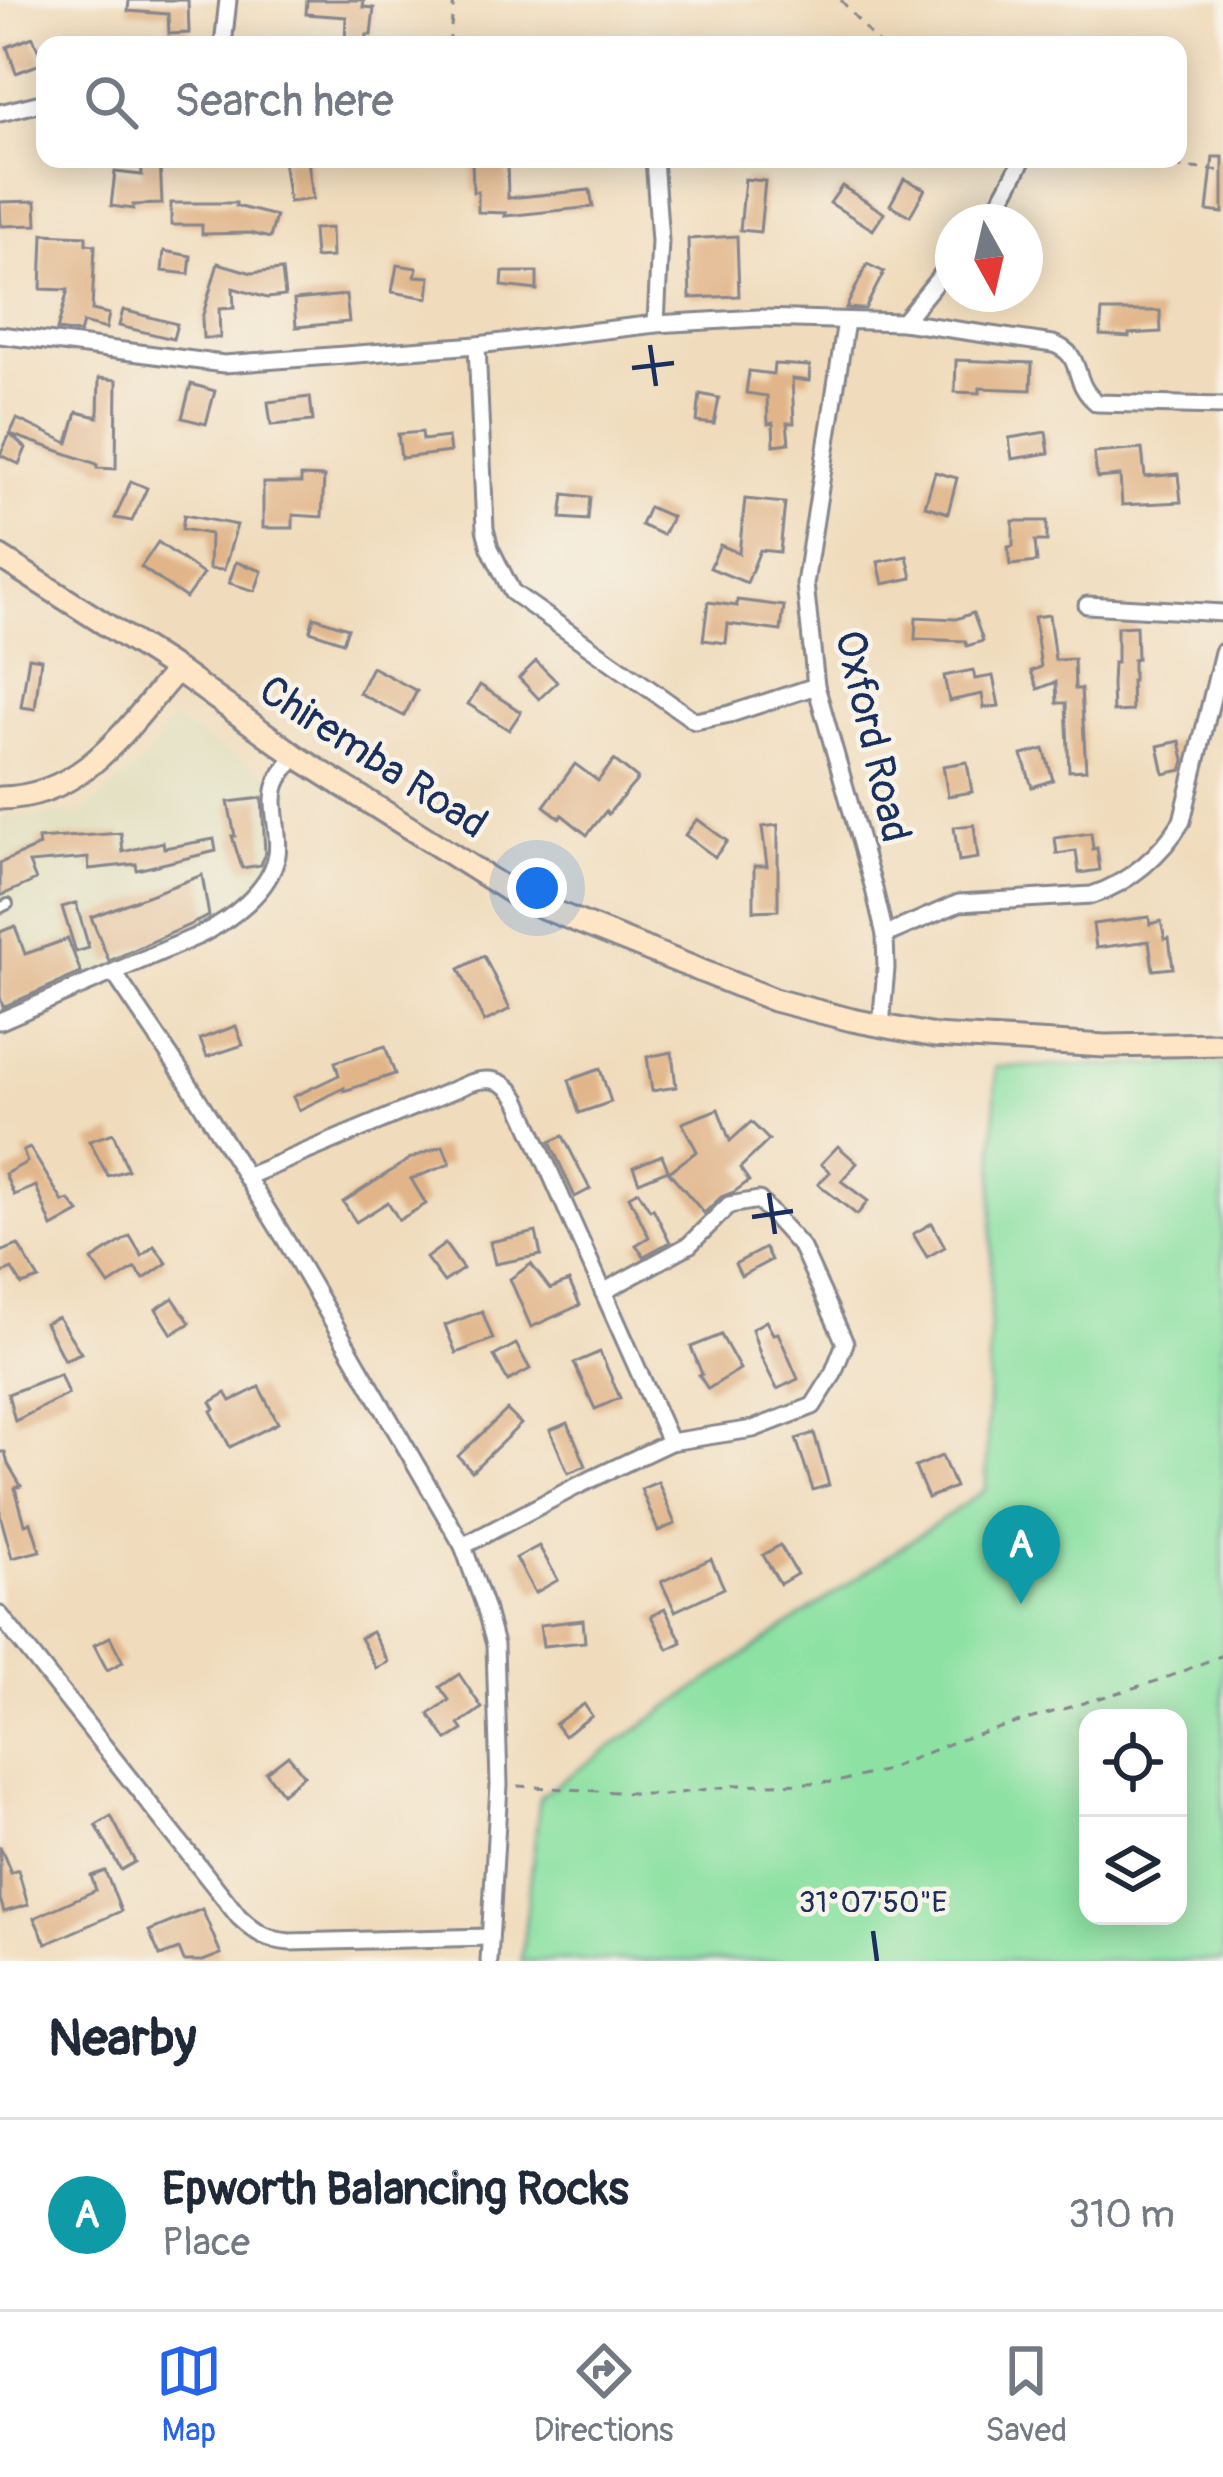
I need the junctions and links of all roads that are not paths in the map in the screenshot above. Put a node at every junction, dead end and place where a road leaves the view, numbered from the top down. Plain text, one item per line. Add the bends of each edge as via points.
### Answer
1 (228, 0) edge
2 (224, 36) edge
3 (36, 104) edge
4 (0, 113) edge
5 (655, 168) edge
6 (1018, 168) edge
7 (998, 204) edge
8 (935, 283) edge
9 (847, 321) junction
10 (903, 322) junction
11 (656, 324) junction
12 (0, 335) edge
13 (477, 345) junction
14 (1223, 406) edge
15 (0, 557) edge
16 (1087, 604) dead end
17 (1223, 613) edge
18 (1223, 652) edge
19 (177, 670) junction
20 (816, 686) junction
21 (296, 756) junction
22 (0, 798) edge
23 (884, 935) junction
24 (114, 973) junction
25 (0, 1021) edge
26 (880, 1026) junction
27 (1223, 1044) edge
28 (246, 1177) junction
29 (603, 1292) junction
30 (670, 1442) junction
31 (463, 1546) junction
32 (0, 1615) edge
33 (489, 1937) junction
34 (489, 1961) edge

1 - 2 street
3 - 4 street
5 - 11 street
6 - 7 street
8 - 10 street
9 - 10 street
9 - 11 street
9 - 20 street, Oxford Road via 805,584
10 - 14 street via 1068,349 1097,403
11 - 13 street
12 - 13 street via 224,364
13 - 20 street via 484,529 512,592 695,721
15 - 19 main road, Chiremba Road
16 - 17 street
18 - 23 street via 1182,821 1152,860 1092,895 958,902
19 - 21 main road, Chiremba Road
19 - 22 main road via 94,765 68,782
20 - 23 street, Oxford Road
21 - 24 street via 276,785 276,858 262,884 214,928
21 - 26 main road, Chiremba Road via 522,898 774,1000
23 - 26 street, Oxford Road
24 - 25 street
24 - 28 street
26 - 27 main road, Chiremba Road via 1105,1046
28 - 29 street via 491,1078 518,1100
28 - 31 street
29 - 30 street
29 - 30 street via 689,1245 729,1205 759,1200 802,1248 845,1343 814,1406 753,1429
30 - 31 street
31 - 33 street via 495,1645 499,1785
32 - 33 street via 239,1917 268,1940
33 - 34 street

